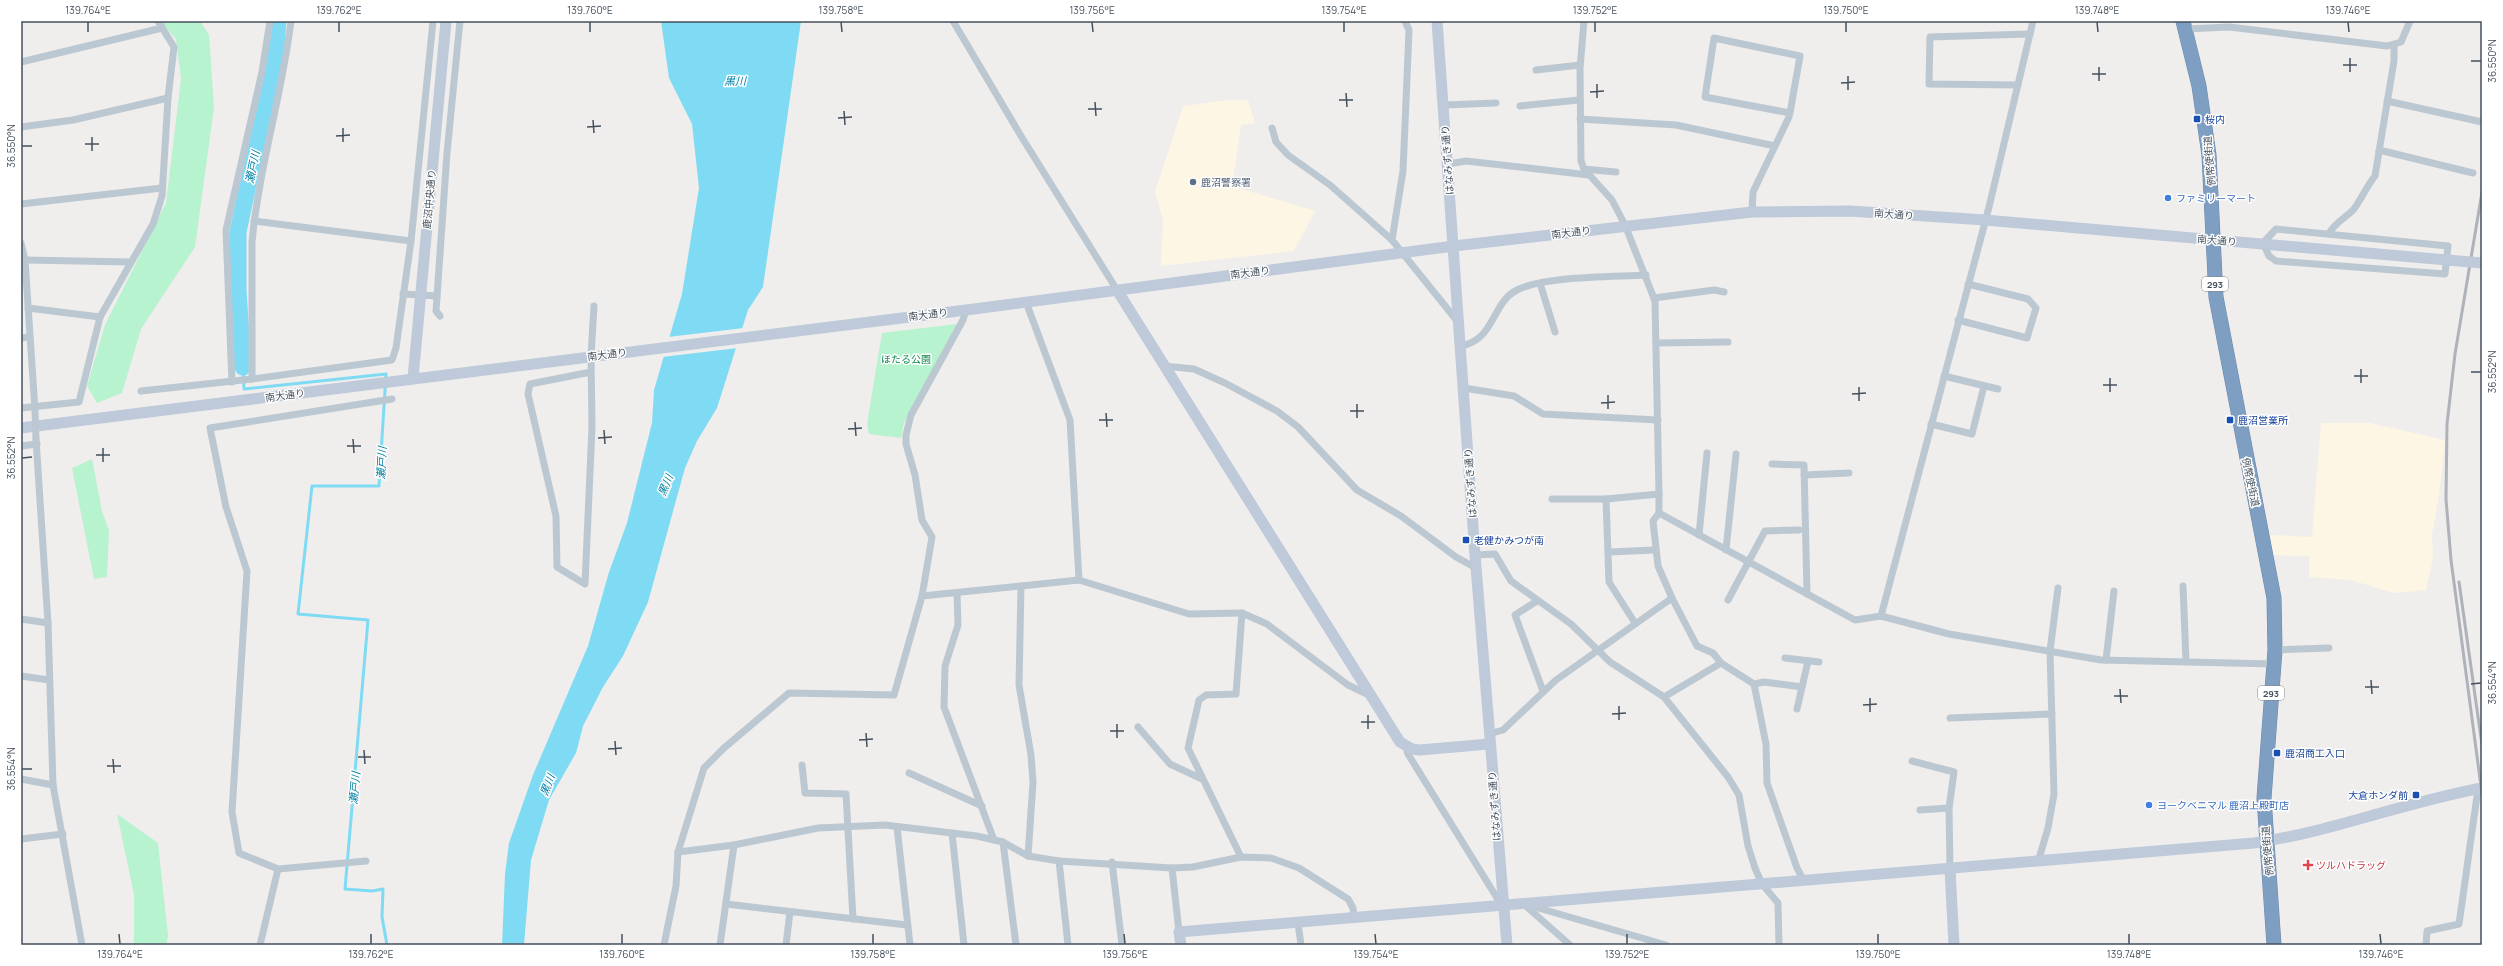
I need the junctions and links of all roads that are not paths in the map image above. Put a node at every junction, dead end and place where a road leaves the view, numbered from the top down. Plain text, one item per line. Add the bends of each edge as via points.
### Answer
1 (158, 21) edge
2 (270, 21) edge
3 (290, 21) edge
4 (433, 21) edge
5 (446, 21) edge
6 (460, 21) edge
7 (953, 21) edge
8 (1405, 21) edge
9 (1437, 21) edge
10 (1584, 21) edge
11 (2033, 21) edge
12 (2410, 21) edge
13 (2184, 25) edge
14 (162, 28) junction
15 (2030, 34) junction
16 (2394, 45) junction
17 (21, 62) edge
18 (1580, 65) junction
19 (1536, 70) dead end
20 (2018, 85) junction
21 (168, 98) junction
22 (1579, 100) junction
23 (2387, 101) junction
24 (1496, 103) dead end
25 (1444, 105) junction
26 (1520, 106) dead end
27 (1790, 113) junction
28 (1580, 119) junction
29 (2482, 122) edge
30 (21, 126) edge
31 (1272, 128) dead end
32 (1775, 146) junction
33 (2379, 150) junction
34 (420, 151) junction
35 (434, 152) junction
36 (447, 153) junction
37 (1448, 164) junction
38 (1584, 168) junction
39 (1616, 172) dead end
40 (2473, 173) dead end
41 (1589, 175) junction
42 (162, 188) junction
43 (21, 204) edge
44 (1752, 212) junction
45 (1985, 220) junction
46 (254, 221) junction
47 (1625, 225) junction
48 (2329, 234) junction
49 (1392, 240) junction
50 (2212, 240) junction
51 (410, 241) junction
52 (21, 243) edge
53 (2263, 244) junction
54 (1454, 246) junction
55 (1403, 252) junction
56 (25, 260) junction
57 (130, 262) junction
58 (2482, 263) edge
59 (1646, 275) junction
60 (1540, 283) junction
61 (1968, 284) junction
62 (1117, 290) junction
63 (24, 292) edge
64 (1724, 292) dead end
65 (403, 294) junction
66 (420, 296) junction
67 (437, 296) junction
68 (1654, 298) junction
69 (1026, 302) junction
70 (594, 306) dead end
71 (28, 308) junction
72 (966, 310) junction
73 (440, 316) dead end
74 (100, 317) junction
75 (1958, 320) junction
76 (1459, 323) junction
77 (1555, 332) dead end
78 (29, 337) junction
79 (21, 338) edge
80 (1728, 342) dead end
81 (1656, 343) junction
82 (1461, 346) junction
83 (595, 355) junction
84 (1164, 366) junction
85 (591, 372) junction
86 (1944, 376) junction
87 (413, 378) junction
88 (252, 379) junction
89 (232, 382) junction
90 (1984, 386) junction
91 (1464, 388) junction
92 (1998, 389) dead end
93 (141, 391) dead end
94 (392, 399) dead end
95 (21, 408) edge
96 (35, 409) junction
97 (1658, 420) junction
98 (1931, 424) junction
99 (21, 428) edge
100 (36, 441) junction
101 (21, 446) edge
102 (1707, 453) dead end
103 (1736, 454) dead end
104 (1772, 464) dead end
105 (1849, 473) dead end
106 (1804, 475) junction
107 (1659, 494) junction
108 (1552, 499) dead end
109 (1606, 499) junction
110 (1658, 513) junction
111 (1799, 530) dead end
112 (1699, 535) junction
113 (1655, 550) junction
114 (1726, 550) junction
115 (1608, 552) junction
116 (1475, 555) junction
117 (1749, 562) junction
118 (1476, 568) junction
119 (1079, 580) junction
120 (1021, 586) junction
121 (2183, 586) dead end
122 (2058, 588) dead end
123 (2114, 591) dead end
124 (957, 594) junction
125 (1807, 594) junction
126 (922, 596) junction
127 (1672, 598) junction
128 (1728, 600) dead end
129 (1537, 601) junction
130 (1242, 613) junction
131 (1881, 616) junction
132 (21, 619) edge
133 (1635, 622) junction
134 (48, 623) junction
135 (2329, 648) dead end
136 (1597, 650) junction
137 (2050, 651) junction
138 (2274, 657) junction
139 (1785, 658) dead end
140 (2106, 660) junction
141 (1808, 661) junction
142 (2186, 661) junction
143 (1819, 662) dead end
144 (1721, 663) junction
145 (21, 676) edge
146 (49, 680) junction
147 (1754, 684) junction
148 (1802, 687) junction
149 (1543, 691) junction
150 (1369, 695) junction
151 (1664, 697) junction
152 (1796, 709) dead end
153 (2052, 714) junction
154 (1950, 718) dead end
155 (1138, 727) dead end
156 (1489, 739) junction
157 (1406, 747) junction
158 (1912, 761) dead end
159 (802, 765) dead end
160 (909, 773) dead end
161 (21, 779) edge
162 (1202, 779) junction
163 (54, 785) junction
164 (2480, 789) edge
165 (982, 806) junction
166 (1949, 808) junction
167 (1920, 810) dead end
168 (897, 826) junction
169 (847, 827) junction
170 (952, 833) junction
171 (63, 834) junction
172 (21, 839) edge
173 (994, 840) junction
174 (1003, 842) junction
175 (2266, 842) junction
176 (734, 846) junction
177 (678, 852) junction
178 (1028, 856) junction
179 (1241, 857) junction
180 (366, 860) dead end
181 (1059, 861) junction
182 (1112, 862) junction
183 (2038, 862) junction
184 (1172, 868) junction
185 (278, 869) junction
186 (1950, 869) junction
187 (1804, 881) junction
188 (1762, 884) junction
189 (726, 904) junction
190 (1524, 904) junction
191 (1502, 906) junction
192 (790, 912) junction
193 (853, 918) junction
194 (1354, 918) junction
195 (1298, 923) junction
196 (907, 925) junction
197 (1179, 932) junction
198 (82, 945) edge
199 (260, 945) edge
200 (664, 945) edge
201 (720, 945) edge
202 (786, 945) edge
203 (910, 945) edge
204 (964, 945) edge
205 (1016, 945) edge
206 (1068, 945) edge
207 (1122, 945) edge
208 (1181, 945) edge
209 (1301, 945) edge
210 (1507, 945) edge
211 (1570, 945) edge
212 (1666, 945) edge
213 (1778, 945) edge
214 (1954, 945) edge
215 (2274, 945) edge
216 (2426, 945) edge

1 - 14 street
2 - 89 street via 262,72 226,230
3 - 46 street via 287,51 256,196
4 - 34 street
5 - 35 street, 鹿沼中央通り
6 - 36 street
7 - 62 street
8 - 49 street via 1409,30 1403,171
9 - 25 street, はなみずき通り
10 - 18 street
11 - 15 street
12 - 16 street via 2405,36
13 - 16 street via 2229,27
13 - 50 highway, 例幣使街道 / 293 via 2205,121 2211,183
14 - 17 street
14 - 21 street via 174,47
15 - 20 street
15 - 20 street via 1930,37 1929,84
16 - 23 street
18 - 19 street
18 - 22 street
20 - 45 street
21 - 30 street via 73,120
21 - 42 street
22 - 26 street
22 - 28 street
23 - 29 street
23 - 33 street
24 - 25 street
25 - 37 street, はなみずき通り
27 - 27 street via 1800,56 1714,38 1705,97
27 - 32 street
28 - 32 street via 1676,125
28 - 38 street via 1581,161
31 - 49 street via 1276,142 1288,155 1330,185
32 - 44 street via 1753,192
33 - 40 street
33 - 48 street via 2375,176 2364,190 2354,210 2331,229
34 - 35 street
34 - 51 street
35 - 36 street
35 - 66 street, 鹿沼中央通り
36 - 67 street
37 - 41 street via 1466,161
37 - 54 street, はなみずき通り
38 - 39 street
38 - 41 street
41 - 47 street via 1612,200
42 - 43 street
42 - 57 street via 153,224
44 - 45 street, 南大通り via 1850,211
44 - 47 street, 南大通り
45 - 50 street, 南大通り
45 - 61 street
46 - 51 street
46 - 88 street
47 - 54 street, 南大通り
47 - 59 street
48 - 53 street via 2276,229
48 - 53 street via 2448,246 2445,274 2272,259
49 - 55 street
50 - 53 street, 南大通り
50 - 138 highway, 例幣使街道 / 293 via 2216,297 2274,598
51 - 65 street
52 - 56 street
53 - 58 street, 南大通り, bridge
54 - 55 street, 南大通り
54 - 76 street, はなみずき通り
55 - 62 street, 南大通り
55 - 76 street
56 - 57 street
56 - 63 street
57 - 74 street
59 - 60 street
59 - 68 street
60 - 77 street
60 - 82 street via 1515,291 1505,301 1490,326 1474,343
61 - 75 street
61 - 75 street via 2028,299 2036,308 2027,338
62 - 69 street, 南大通り
62 - 84 street
63 - 71 street
64 - 68 street via 1714,290
65 - 66 street
65 - 88 street via 392,360
66 - 67 street
66 - 87 street, 鹿沼中央通り
67 - 73 street via 436,313
68 - 81 street
69 - 72 street, 南大通り
69 - 119 street via 1070,420
70 - 83 street
71 - 74 street
71 - 78 street
72 - 83 street, 南大通り
72 - 126 street via 912,415 906,435 922,520 932,537
74 - 96 street via 79,402
75 - 86 street
76 - 82 street, はなみずき通り
78 - 79 street
78 - 96 street
80 - 81 street
81 - 97 street
82 - 91 street, はなみずき通り
83 - 85 street
83 - 87 street, 南大通り
84 - 118 street via 1194,369 1225,382 1277,411 1298,427 1357,490 1401,516 1456,557
84 - 150 street
85 - 85 street via 592,427 585,584 557,567 556,516 528,394 530,384
86 - 90 street
86 - 98 street
87 - 99 street, 南大通り
88 - 89 street
89 - 93 street
90 - 92 street
90 - 98 street via 1972,434
91 - 97 street via 1514,396 1543,414
91 - 116 street, はなみずき通り
94 - 185 street via 210,428 226,507 247,571 232,812 239,853
95 - 96 street
96 - 100 street, bridge
97 - 107 street
98 - 131 street
100 - 101 street
100 - 134 street
102 - 112 street
103 - 114 street
104 - 106 street via 1804,464
105 - 106 street
106 - 125 street
107 - 109 street
107 - 110 street
108 - 109 street
109 - 115 street
110 - 112 street
110 - 113 street via 1653,521
111 - 117 street via 1765,531
112 - 114 street
113 - 115 street
113 - 127 street via 1658,566
114 - 117 street
115 - 133 street via 1609,582
116 - 118 street, はなみずき通り
116 - 129 street via 1495,554 1511,581
117 - 125 street
117 - 128 street
118 - 156 street, はなみずき通り
119 - 120 street
119 - 130 street via 1189,614
120 - 124 street
120 - 178 street via 1019,685 1033,782
121 - 142 street
122 - 137 street
123 - 140 street
124 - 126 street
124 - 165 street via 958,625 945,666 944,707
125 - 131 street via 1855,620
126 - 177 street via 894,695 789,693 704,768
127 - 133 street
127 - 144 street via 1697,646 1713,653
129 - 136 street via 1571,624
129 - 149 street via 1515,615
130 - 150 street via 1267,624 1348,685
130 - 162 street via 1236,694 1206,695 1199,700 1188,748
131 - 137 street via 1949,634
132 - 134 street
133 - 136 street
134 - 146 street
135 - 138 street
136 - 149 street
136 - 151 street via 1610,662
137 - 140 street
137 - 153 street
138 - 142 street
138 - 175 highway, 例幣使街道 / 293 via 2264,778
139 - 141 street
140 - 142 street
141 - 143 street
141 - 148 street
144 - 147 street
144 - 151 street
145 - 146 street
146 - 163 street
147 - 148 street via 1764,682
147 - 187 street via 1766,744 1767,783
148 - 152 street
149 - 156 street via 1503,730
150 - 157 street via 1395,736
151 - 188 street via 1724,770 1740,795 1748,846
153 - 154 street
153 - 183 street via 2054,794
155 - 162 street via 1170,764
156 - 157 street via 1420,750
156 - 191 street, はなみずき通り
157 - 191 street
158 - 166 street via 1954,772
159 - 169 street via 806,793 846,794
160 - 165 street
161 - 163 street
162 - 179 street
163 - 171 street
164 - 175 street via 2288,839
164 - 216 street via 2459,924 2427,931
165 - 173 street
166 - 167 street
166 - 186 street
168 - 169 street
168 - 170 street
168 - 196 street
169 - 176 street via 818,828
169 - 193 street
170 - 173 street
170 - 204 street
171 - 172 street
171 - 198 street
173 - 174 street
174 - 178 street
174 - 205 street
175 - 183 street
175 - 215 highway, 例幣使街道 / 293
176 - 177 street
176 - 189 street
177 - 200 street via 676,886
178 - 181 street
179 - 184 street via 1194,867
179 - 194 street via 1271,858 1299,868 1348,899 1353,908
180 - 185 street
181 - 182 street
181 - 206 street
182 - 184 street
182 - 207 street
183 - 186 street
184 - 197 street
185 - 199 street
186 - 187 street
186 - 214 street
187 - 188 street
188 - 190 street
188 - 213 street via 1778,903
189 - 192 street
189 - 201 street
190 - 191 street
190 - 211 street
190 - 212 street
191 - 194 street
191 - 210 street, はなみずき通り
192 - 193 street
192 - 202 street
193 - 196 street
194 - 195 street
195 - 197 street
195 - 209 street
196 - 203 street
197 - 208 street

